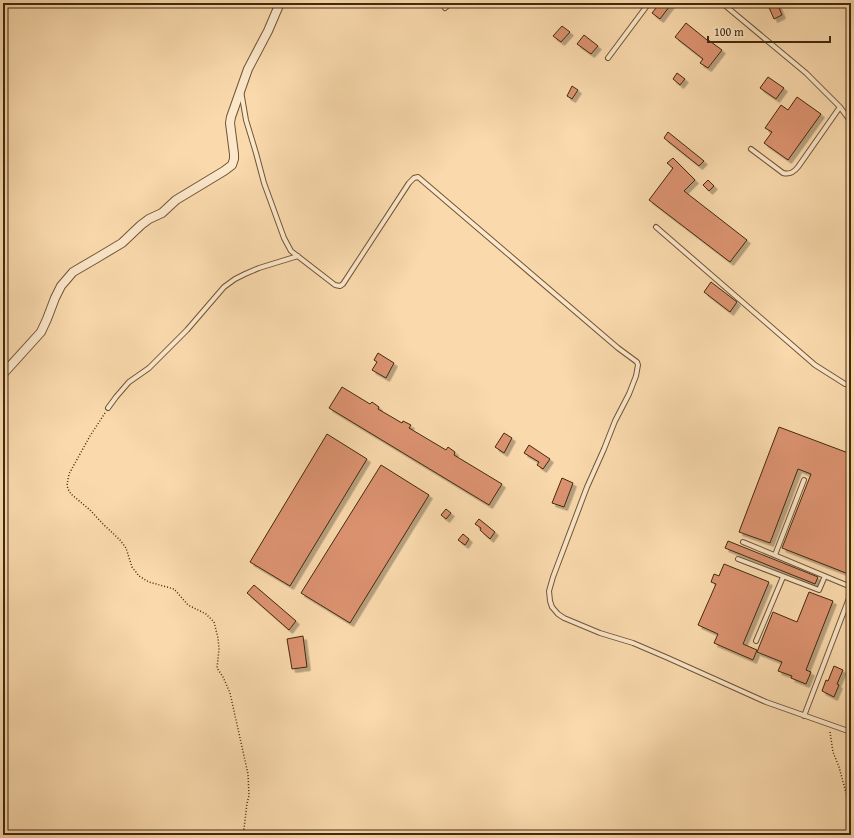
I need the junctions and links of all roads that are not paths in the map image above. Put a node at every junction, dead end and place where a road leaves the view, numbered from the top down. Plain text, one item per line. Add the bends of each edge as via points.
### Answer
1 (280, 3) edge
2 (451, 3) edge
3 (649, 3) edge
4 (722, 3) edge
5 (445, 8) dead end
6 (608, 58) dead end
7 (240, 89) junction
8 (840, 107) junction
9 (850, 120) edge
10 (751, 148) dead end
11 (656, 227) dead end
12 (298, 256) junction
13 (3, 374) edge
14 (851, 385) edge
15 (108, 408) road end
16 (804, 480) dead end
17 (743, 542) dead end
18 (775, 555) junction
19 (738, 559) dead end
20 (825, 576) junction
21 (783, 577) junction
22 (851, 586) edge
23 (851, 593) edge
24 (756, 640) dead end
25 (804, 716) junction
26 (851, 732) edge

1 - 7 street
2 - 5 lane
3 - 6 lane
4 - 8 lane via 806,73
7 - 12 lane via 246,120 274,214 289,249
7 - 13 street via 230,120 234,154 232,165 176,200 162,213 145,222 122,243 73,272 61,286 41,332
8 - 9 lane
8 - 10 lane via 791,174 783,173
11 - 14 lane via 815,365 845,384
12 - 15 lane via 259,268 224,287 187,330 158,360 126,385
12 - 25 lane via 335,285 342,286 409,183 418,177 636,362 638,368 631,388 587,487 553,577 549,591 552,607 567,620 632,643
16 - 18 lane
17 - 18 lane
18 - 20 lane
19 - 21 lane
20 - 21 lane via 819,590
20 - 22 lane
21 - 24 lane
23 - 25 lane
25 - 26 lane

